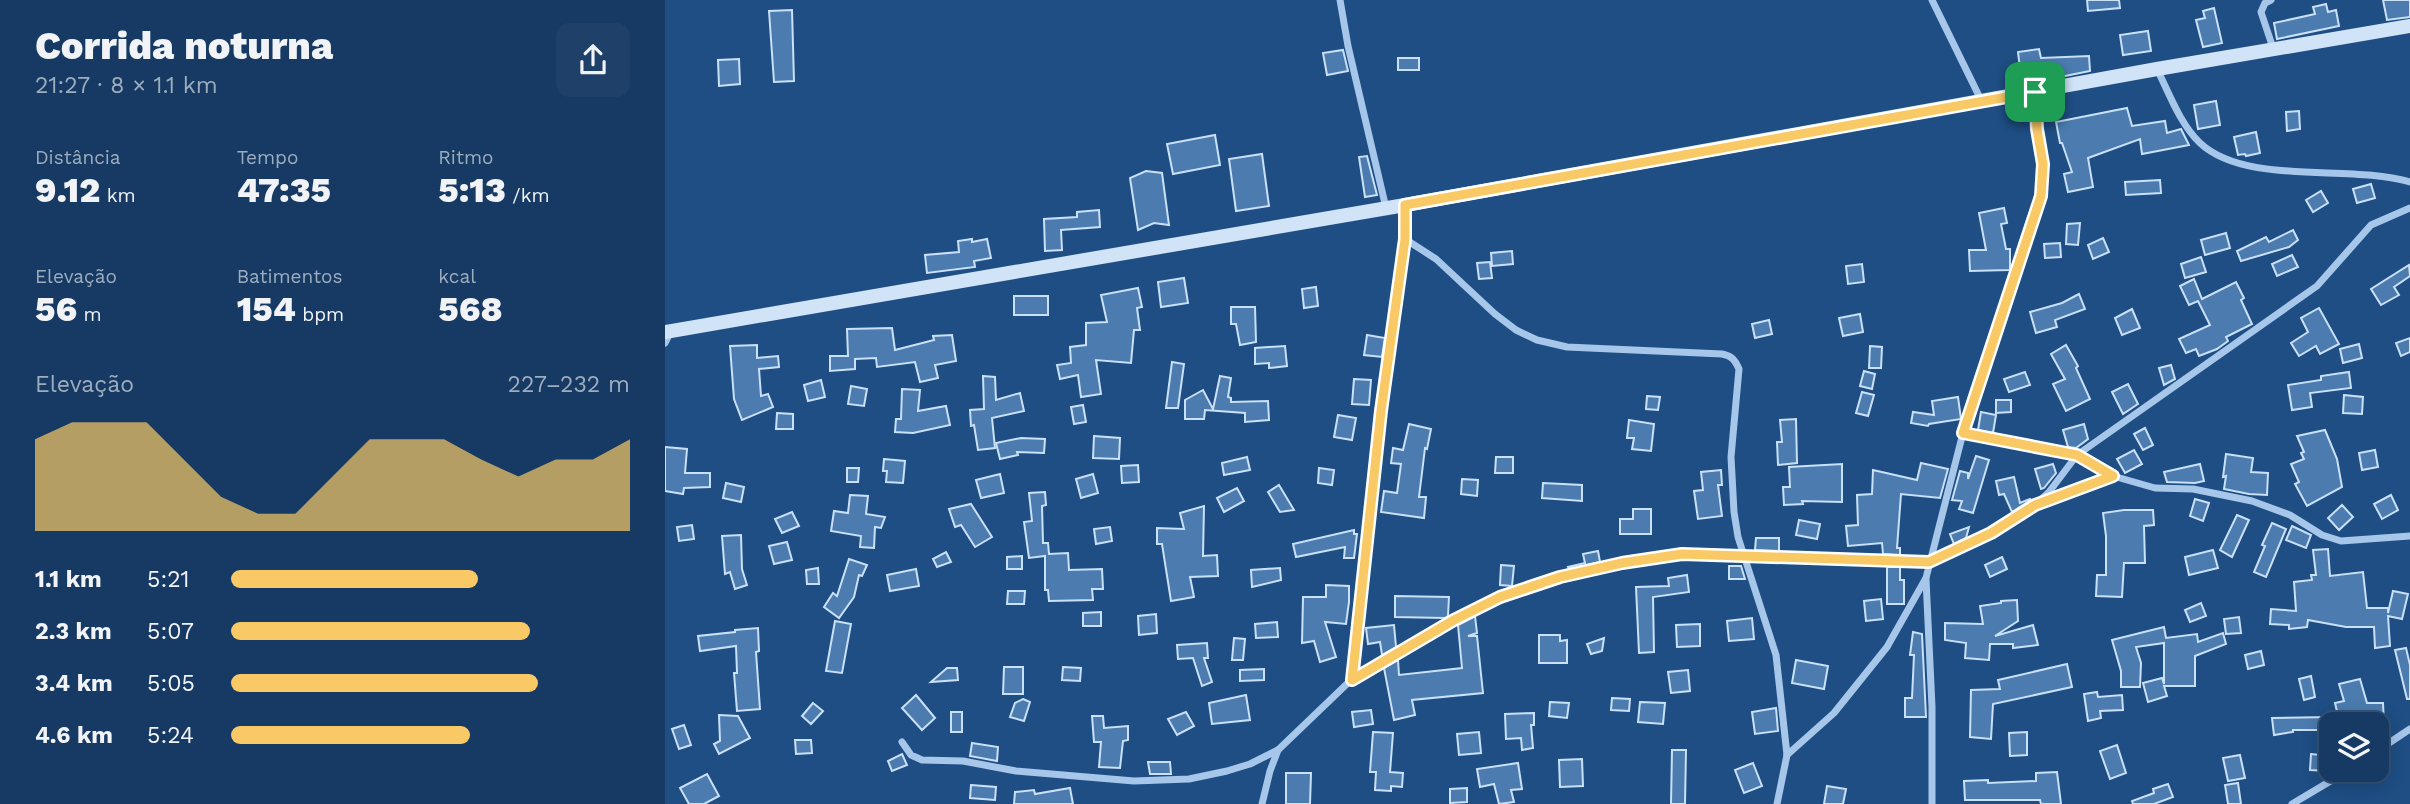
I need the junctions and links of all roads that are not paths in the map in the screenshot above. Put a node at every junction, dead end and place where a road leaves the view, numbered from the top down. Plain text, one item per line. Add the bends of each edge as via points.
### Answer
1 (1340, 0) edge
2 (1932, 0) edge
3 (2271, 0) edge
4 (2410, 26) edge
5 (2273, 48) junction
6 (2157, 69) junction
7 (2035, 92) junction
8 (1981, 101) junction
9 (2410, 182) edge
10 (1405, 205) junction
11 (1386, 208) junction
12 (2410, 208) edge
13 (1405, 239) junction
14 (667, 335) edge
15 (1963, 433) junction
16 (2077, 455) junction
17 (2113, 476) junction
18 (2035, 505) junction
19 (2410, 536) edge
20 (1745, 556) junction
21 (1929, 562) junction
22 (1926, 578) junction
23 (1352, 680) junction
24 (2410, 729) edge
25 (902, 742) dead end
26 (2389, 743) edge
27 (1278, 750) junction
28 (1787, 755) junction
29 (2329, 782) edge
30 (1262, 804) edge
31 (1777, 804) edge
32 (1932, 804) edge
33 (2292, 804) edge

1 - 11 street
2 - 8 street
3 - 5 street via 2261,12
4 - 5 street
5 - 6 street
6 - 7 street
6 - 9 street via 2189,130 2200,143 2228,160 2269,169 2374,174
7 - 8 street
7 - 15 street via 2043,164 2041,196
8 - 10 street
10 - 11 street
10 - 13 street
11 - 14 street
12 - 16 street via 2371,225 2317,286
13 - 20 street via 1436,259 1516,330 1538,340 1567,347 1733,358 1739,369 1731,457 1734,512
13 - 23 street
15 - 16 street
15 - 21 street
16 - 17 street
16 - 18 street
17 - 18 street
17 - 19 street via 2155,488 2193,489 2252,501 2341,541
18 - 21 street via 2001,528
20 - 21 street
20 - 23 street via 1682,554 1560,577 1500,597
20 - 28 street via 1776,655
21 - 22 street
22 - 28 street via 1887,647 1834,713
22 - 32 street
23 - 27 street
24 - 26 street
25 - 27 street via 911,755 922,760 1134,781 1189,779 1227,771
27 - 30 street
28 - 31 street
29 - 33 street

